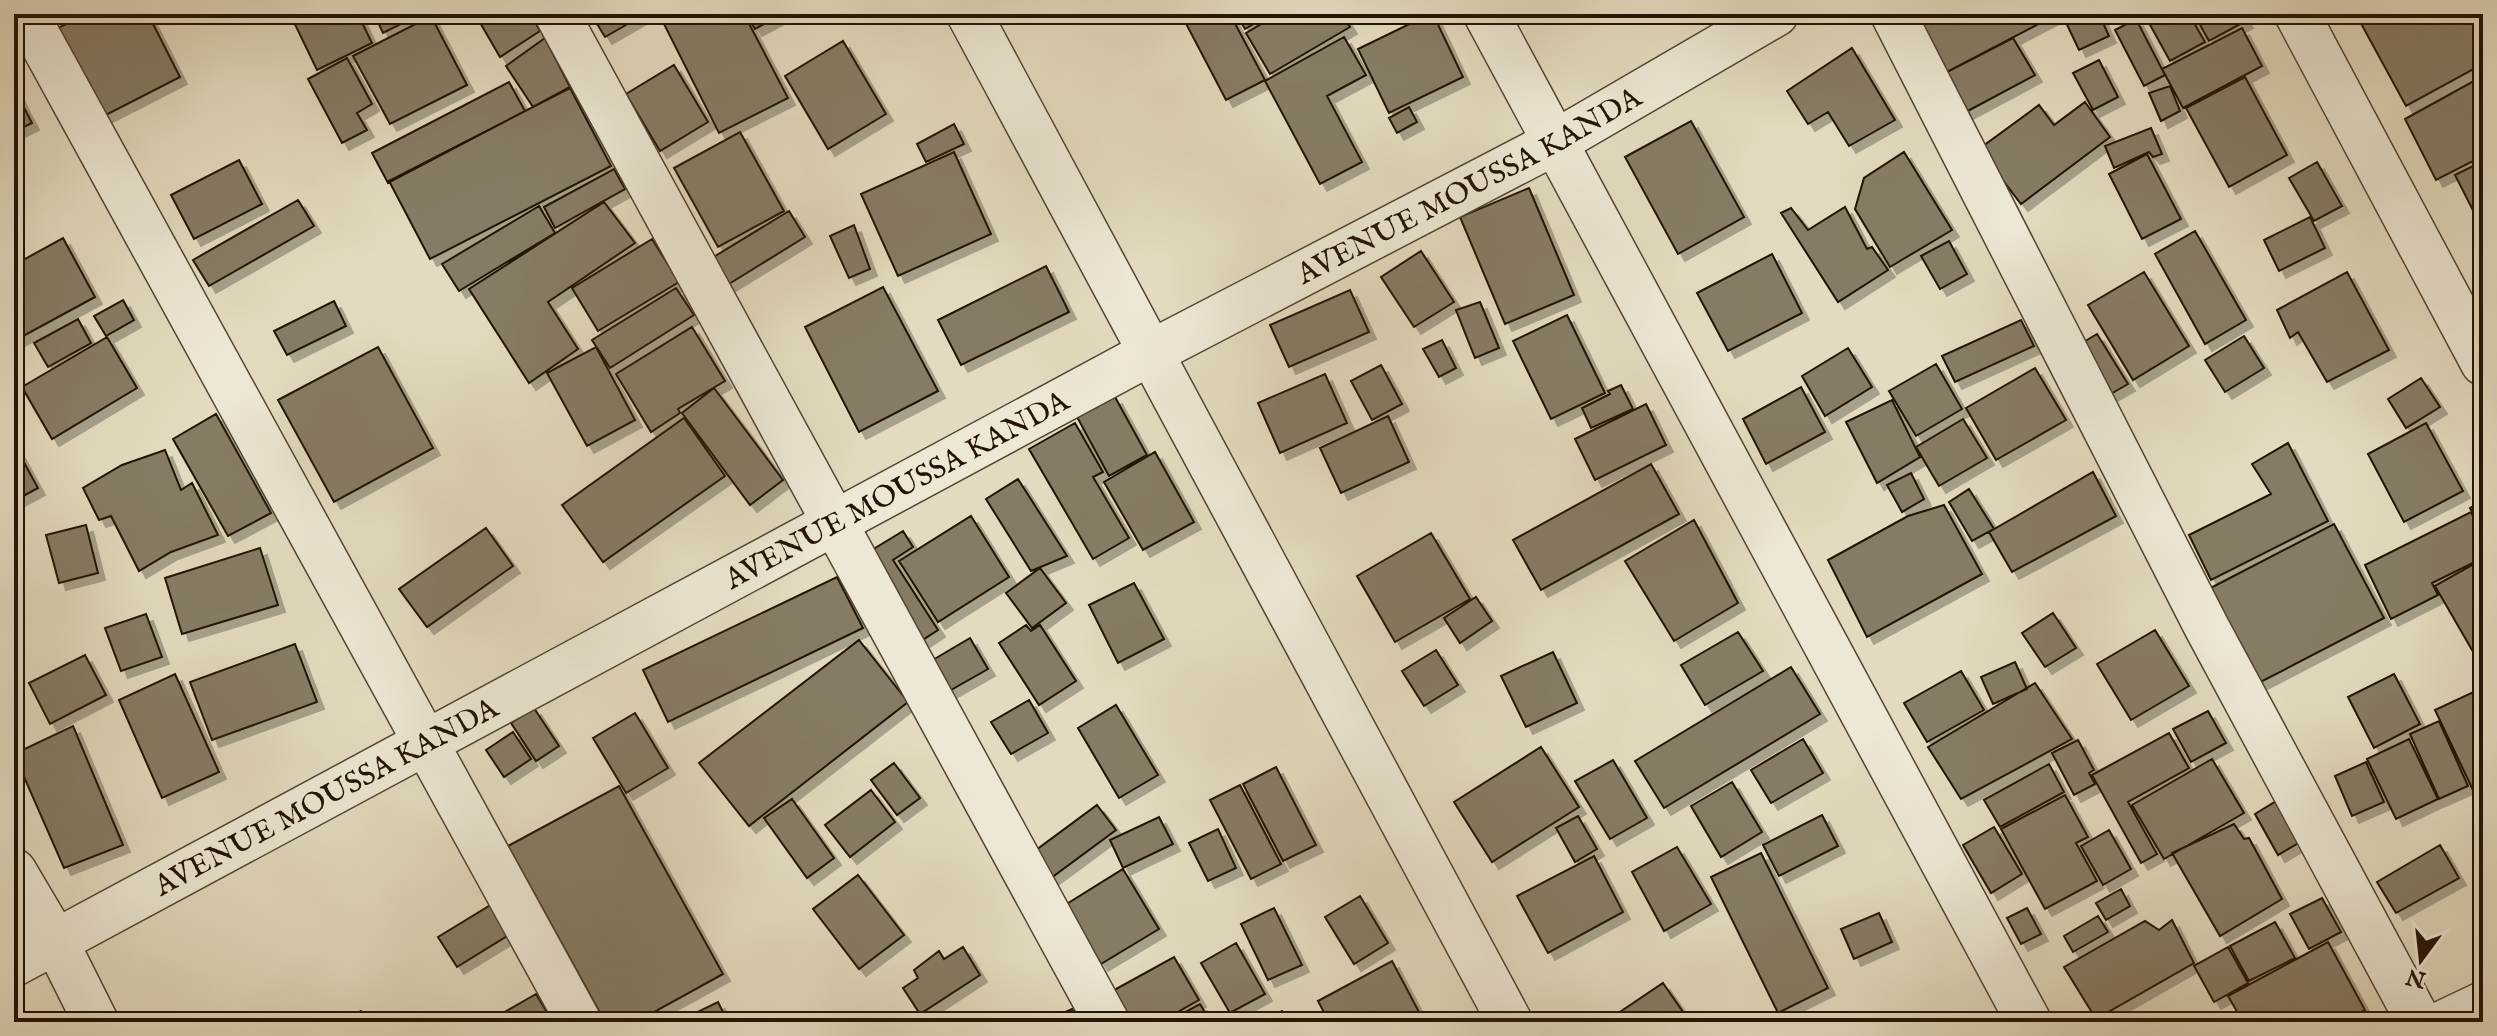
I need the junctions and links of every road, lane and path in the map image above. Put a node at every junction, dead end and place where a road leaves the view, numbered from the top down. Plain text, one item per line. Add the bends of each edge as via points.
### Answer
1 (26, 14) edge
2 (557, 14) edge
3 (969, 14) edge
4 (1486, 14) edge
5 (1776, 14) edge
6 (1893, 14) edge
7 (2297, 14) edge
8 (1554, 143) junction
9 (1152, 352) junction
10 (2483, 363) edge
11 (834, 524) junction
12 (427, 741) junction
13 (14, 871) edge
14 (56, 942) junction
15 (14, 964) edge
16 (2483, 1004) edge
17 (96, 1022) edge
18 (579, 1022) edge
19 (1107, 1022) edge
20 (1510, 1022) edge
21 (2029, 1022) edge
22 (2419, 1022) edge
23 (2445, 1022) edge

1 - 12 street
2 - 11 street
3 - 9 street
4 - 8 street
5 - 8 street, AVENUE MOUSSA KANDA
6 - 22 street via 2206,626
7 - 10 street
8 - 9 street, AVENUE MOUSSA KANDA
8 - 21 street
9 - 11 street, AVENUE MOUSSA KANDA
9 - 20 street
11 - 12 street, AVENUE MOUSSA KANDA
11 - 19 street
12 - 14 street, AVENUE MOUSSA KANDA
12 - 18 street
13 - 14 street
14 - 15 street, AVENUE MOUSSA KANDA
14 - 17 street
16 - 23 street

